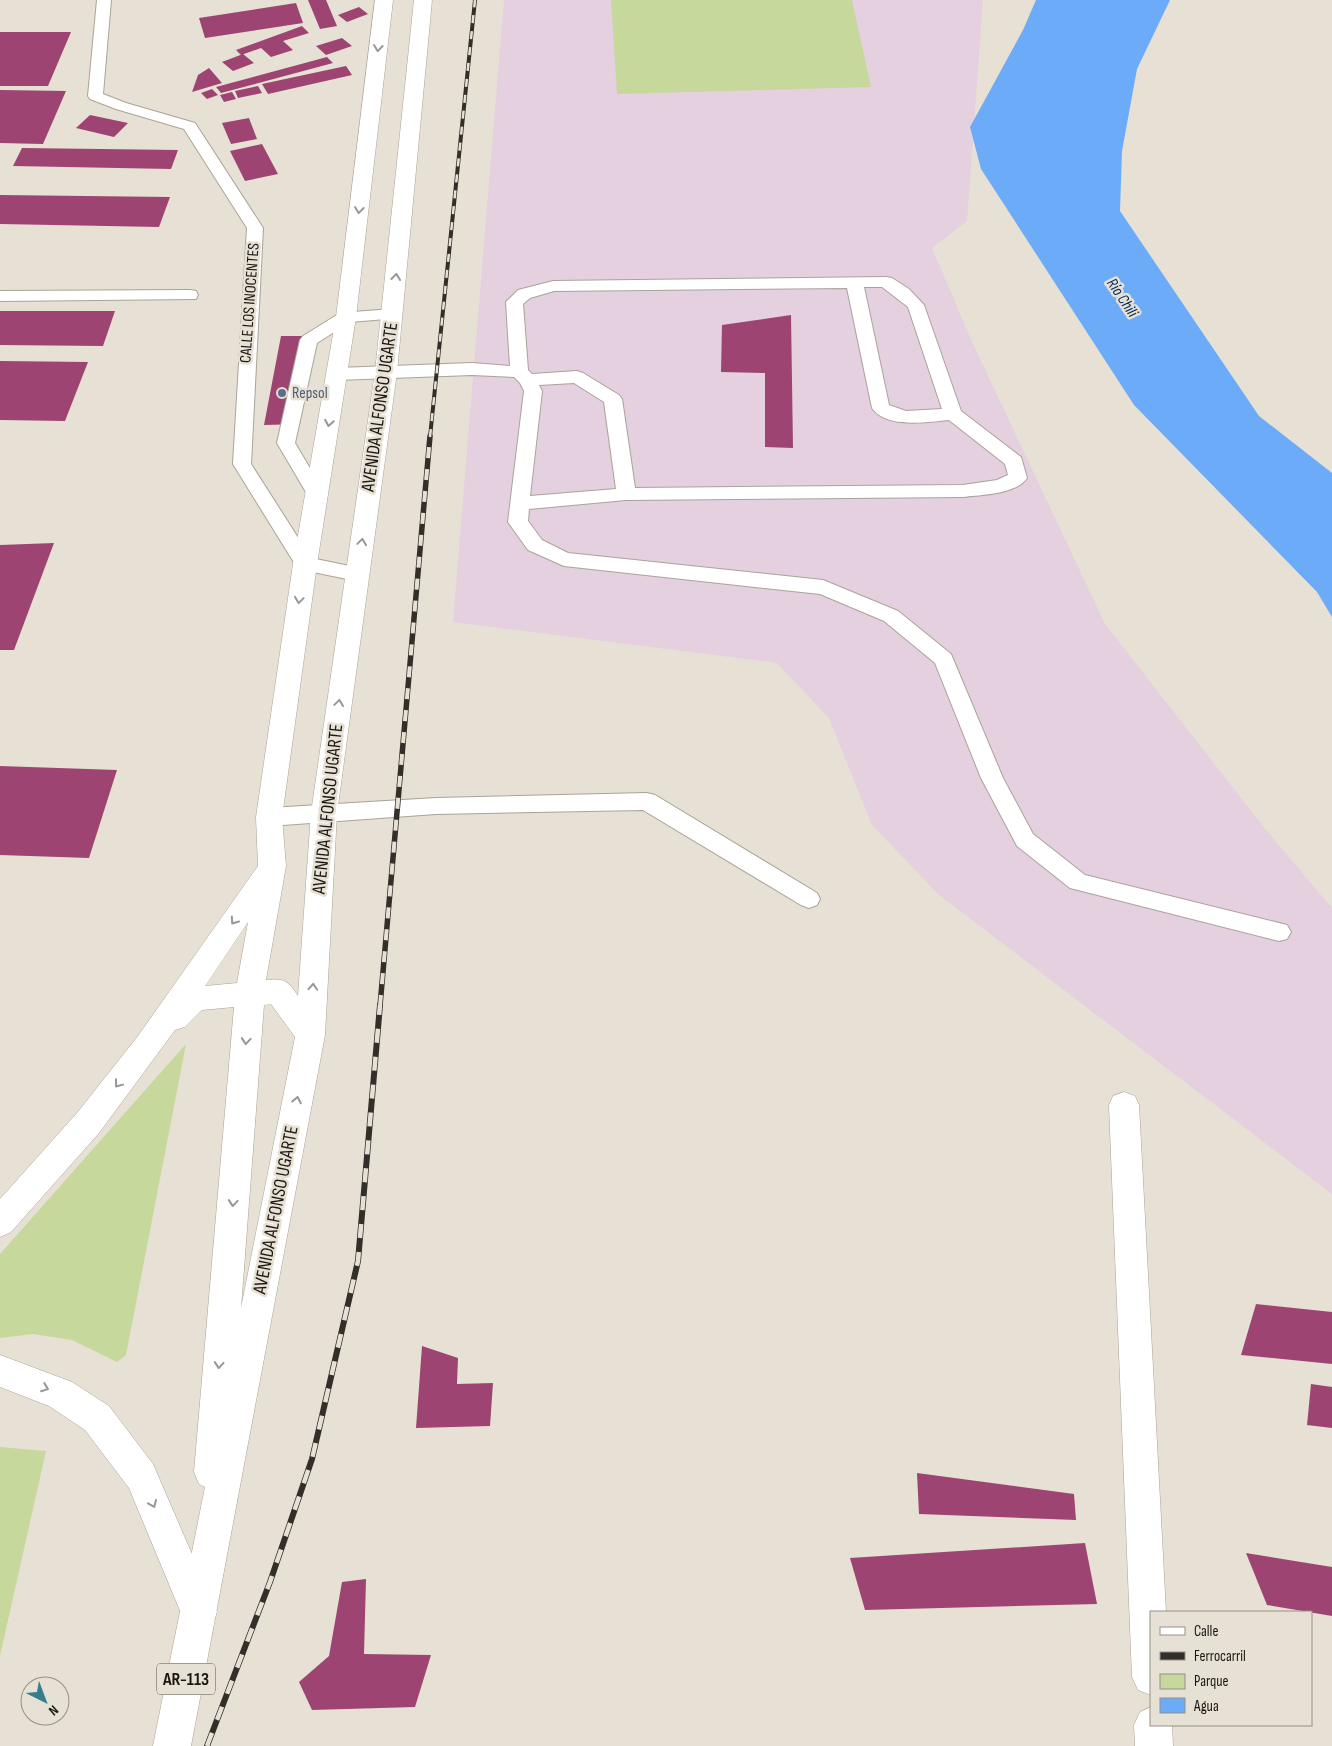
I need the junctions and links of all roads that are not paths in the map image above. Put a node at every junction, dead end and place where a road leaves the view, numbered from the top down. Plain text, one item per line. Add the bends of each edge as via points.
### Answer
1 (104, 0) edge
2 (384, 0) edge
3 (423, 0) edge
4 (854, 282) junction
5 (190, 295) dead end
6 (0, 296) edge
7 (392, 314) junction
8 (346, 317) junction
9 (386, 372) junction
10 (337, 374) junction
11 (523, 376) junction
12 (953, 414) junction
13 (626, 494) junction
14 (316, 495) junction
15 (520, 503) junction
16 (305, 564) junction
17 (357, 574) junction
18 (324, 813) junction
19 (268, 817) junction
20 (272, 866) junction
21 (809, 900) dead end
22 (1279, 932) dead end
23 (250, 992) junction
24 (310, 1035) junction
25 (148, 1045) junction
26 (1124, 1105) dead end
27 (0, 1222) edge
28 (0, 1371) edge
29 (199, 1612) junction
30 (1150, 1656) edge
31 (1153, 1726) edge
32 (172, 1746) edge
33 (1154, 1746) edge

1 - 16 lane, CALLE LOS INOCENTES via 95,96 190,126 255,228 242,464
2 -> 8 main road, AVENIDA ALFONSO UGARTE
7 -> 3 main road, AVENIDA ALFONSO UGARTE
4 - 11 lane via 553,286 524,294 514,302
4 - 12 lane via 886,282 916,305
4 - 12 lane via 881,408 902,418
5 - 6 lane
7 - 8 lane
7 - 9 main road, AVENIDA ALFONSO UGARTE
8 - 10 main road, AVENIDA ALFONSO UGARTE
8 - 14 lane via 309,340 286,443
9 - 10 lane
9 - 11 lane via 472,369
17 -> 9 main road, AVENIDA ALFONSO UGARTE
10 -> 14 main road, AVENIDA ALFONSO UGARTE
11 - 13 lane via 577,376 613,399
11 - 15 lane via 533,391
12 - 13 lane via 1014,461 1018,478 1002,486 963,491
13 - 15 lane
14 - 16 main road, AVENIDA ALFONSO UGARTE
15 - 22 lane via 518,522 535,545 564,559 823,587 891,616 944,659 992,778 1025,840 1032,846 1078,882
16 - 17 lane
16 -> 19 main road, AVENIDA ALFONSO UGARTE
18 -> 17 main road, AVENIDA ALFONSO UGARTE
18 - 19 lane
18 - 21 lane via 436,806 647,801
24 -> 18 main road, AVENIDA ALFONSO UGARTE
19 - 20 main road, AVENIDA ALFONSO UGARTE
20 - 23 main road, AVENIDA ALFONSO UGARTE
20 -> 25 main road
23 - 24 main road via 278,991
23 - 25 main road via 194,999
23 -> 29 main road, AVENIDA ALFONSO UGARTE
29 -> 24 main road, AVENIDA ALFONSO UGARTE
25 -> 27 main road via 88,1123
26 - 30 main road
28 -> 29 main road via 60,1394 96,1418 141,1476
29 - 32 main road, AVENIDA ALFONSO UGARTE / AR-113
31 - 33 main road

